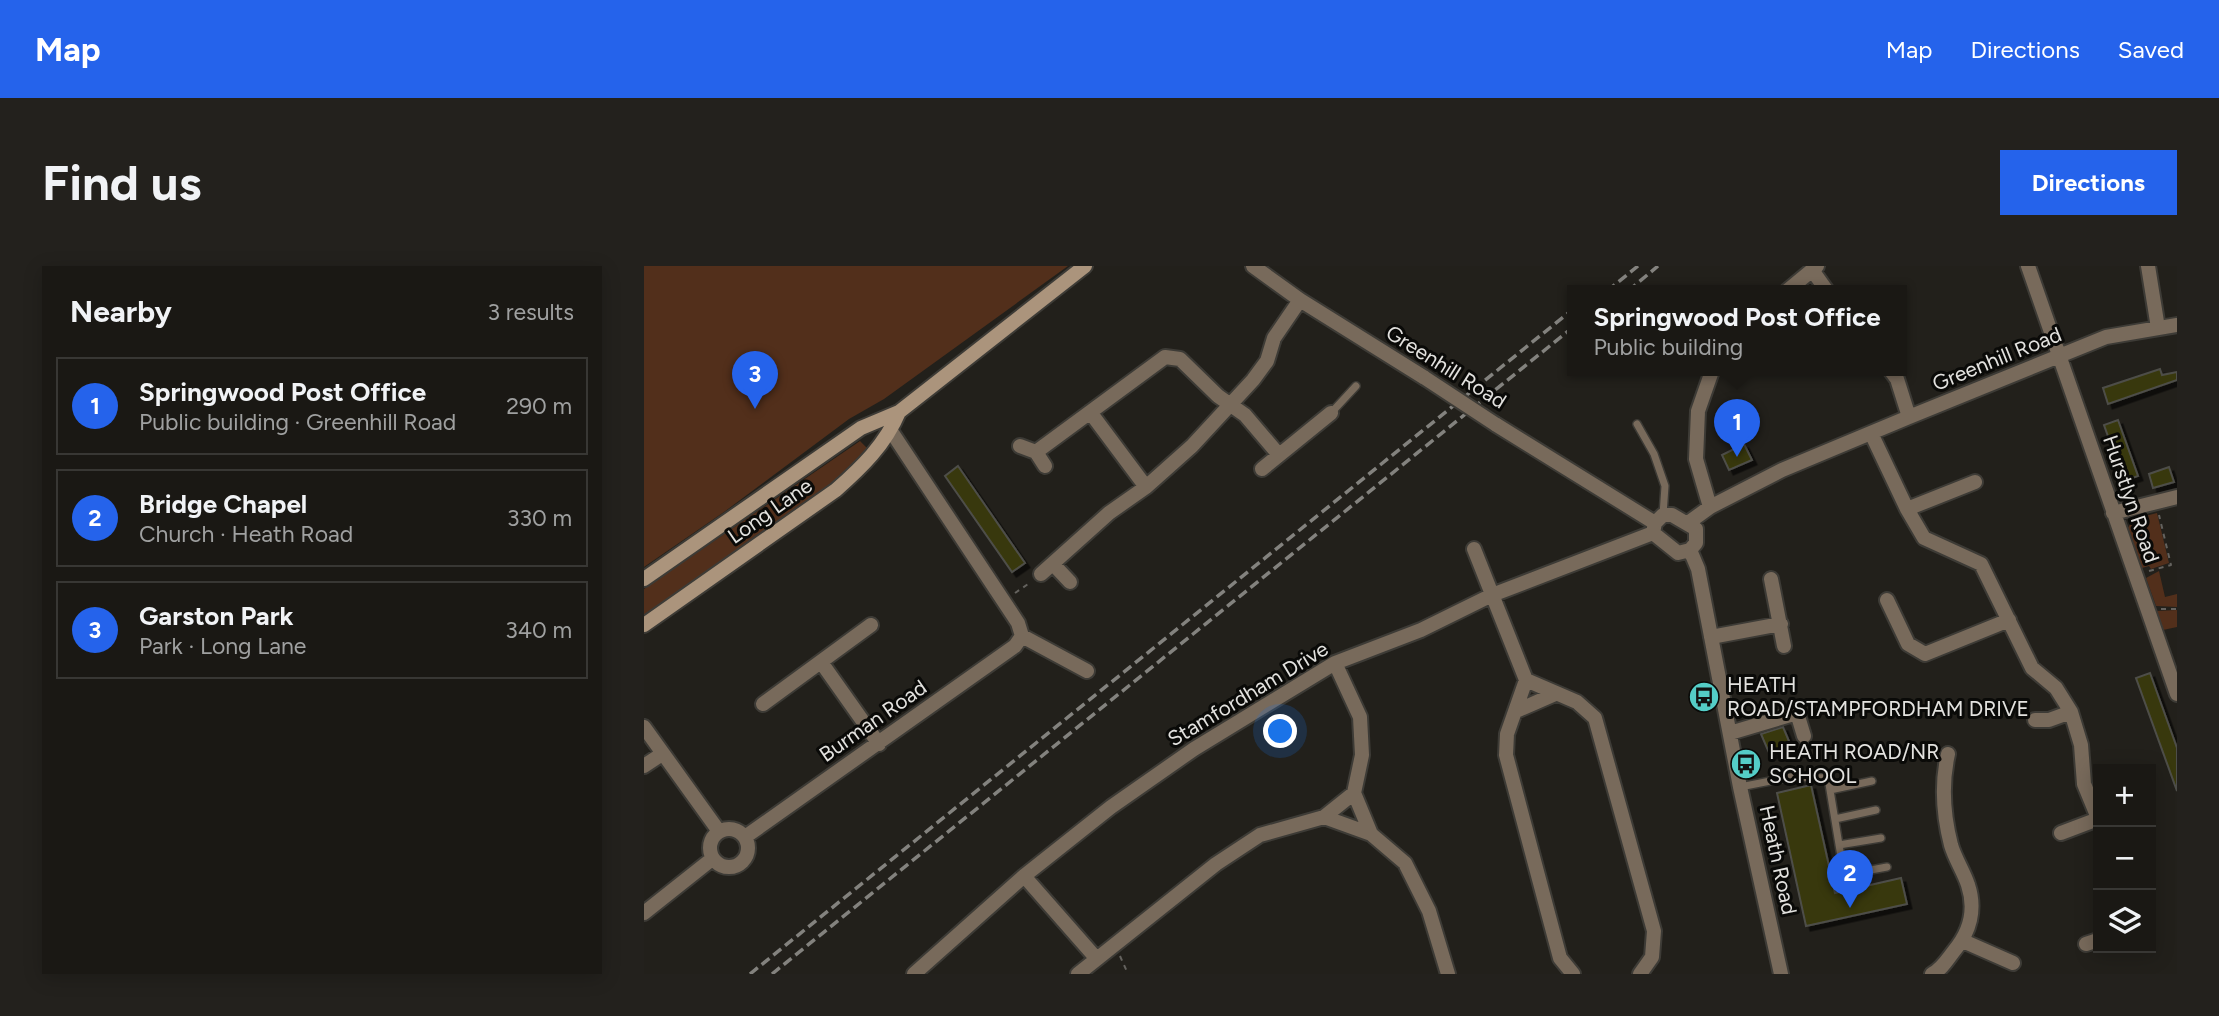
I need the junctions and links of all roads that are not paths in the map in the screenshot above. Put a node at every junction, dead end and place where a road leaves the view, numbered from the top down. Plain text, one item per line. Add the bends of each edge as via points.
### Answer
1 (1085, 266) edge
2 (1252, 266) edge
3 (2028, 266) edge
4 (2148, 266) edge
5 (1814, 268) edge
6 (1794, 285) edge
7 (1824, 285) edge
8 (1300, 300) junction
9 (2177, 325) edge
10 (2158, 328) junction
11 (2061, 357) junction
12 (1710, 376) edge
13 (1895, 376) edge
14 (1356, 386) dead end
15 (1230, 405) junction
16 (899, 412) junction
17 (1090, 412) junction
18 (1331, 413) joint
19 (1909, 417) junction
20 (1637, 424) dead end
21 (891, 431) junction
22 (1871, 433) junction
23 (1020, 446) dead end
24 (1036, 452) junction
25 (1279, 455) junction
26 (1045, 466) dead end
27 (1262, 469) dead end
28 (1975, 482) dead end
29 (1146, 487) junction
30 (2177, 497) edge
31 (1710, 507) junction
32 (1907, 509) junction
33 (2113, 513) junction
34 (1688, 523) junction
35 (1657, 524) junction
36 (1474, 549) dead end
37 (1690, 550) junction
38 (1053, 564) junction
39 (1041, 574) road end
40 (644, 579) edge
41 (1771, 579) dead end
42 (1070, 582) dead end
43 (1492, 595) junction
44 (1887, 600) dead end
45 (2009, 620) junction
46 (1780, 624) junction
47 (644, 625) edge
48 (871, 625) dead end
49 (1022, 636) junction
50 (1712, 637) junction
51 (1784, 646) dead end
52 (821, 662) junction
53 (1335, 663) junction
54 (1087, 671) dead end
55 (2173, 671) edge
56 (1526, 680) junction
57 (1555, 694) junction
58 (2177, 694) edge
59 (763, 704) dead end
60 (1516, 710) junction
61 (2071, 712) junction
62 (2035, 720) dead end
63 (644, 727) edge
64 (1730, 733) junction
65 (1804, 736) dead end
66 (879, 744) junction
67 (662, 754) junction
68 (1948, 754) dead end
69 (644, 766) edge
70 (1872, 781) dead end
71 (1740, 787) junction
72 (1830, 789) junction
73 (1354, 793) junction
74 (2093, 806) edge
75 (1876, 810) dead end
76 (1324, 817) junction
77 (1835, 819) junction
78 (2093, 820) edge
79 (718, 831) junction
80 (1371, 834) junction
81 (2060, 834) dead end
82 (745, 836) junction
83 (1881, 838) dead end
84 (1839, 845) junction
85 (712, 859) junction
86 (1887, 867) dead end
87 (1024, 876) junction
88 (644, 913) edge
89 (1963, 941) junction
90 (1096, 958) junction
91 (2013, 963) dead end
92 (914, 974) edge
93 (1078, 974) edge
94 (1448, 974) edge
95 (1573, 974) edge
96 (1640, 974) edge
97 (1781, 974) edge
98 (1932, 974) edge

1 - 16 street, Long Lane
2 - 8 street, Greenhill Road
3 - 11 street, Hurstlyn Road
4 - 10 street
5 - 6 street
5 - 7 street
8 - 15 street via 1273,338 1267,361
8 - 35 street, Greenhill Road, bridge
9 - 10 street, Greenhill Road
10 - 11 street, Greenhill Road via 2106,337
11 - 19 street, Greenhill Road
11 - 33 street, Hurstlyn Road
12 - 31 street via 1698,411 1696,459
13 - 19 street
14 - 18 lane
15 - 17 street via 1180,359 1165,356
15 - 25 street via 1245,415
15 - 29 street
16 - 21 street, Long Lane
16 - 40 street, Long Lane via 861,428
17 - 24 street
17 - 29 street
18 - 25 street
19 - 22 street, Greenhill Road
20 - 35 lane via 1665,486
21 - 47 street, Long Lane via 836,490
21 - 49 street via 1018,623
22 - 31 street, Greenhill Road via 1782,470
22 - 32 street
23 - 24 street
24 - 26 street
25 - 27 street
28 - 32 street
29 - 38 street via 1109,513
30 - 33 street
31 - 34 street, Greenhill Road
32 - 45 street via 1924,538 1982,564
33 - 55 street, Hurstlyn Road
34 - 35 street via 1672,515
34 - 37 street, Heath Road via 1697,535
35 - 37 street via 1678,553
35 - 43 street, Stamfordham Drive
36 - 43 street
37 - 50 street, Heath Road
38 - 39 street
38 - 42 street
41 - 46 street
43 - 53 street, Stamfordham Drive via 1421,630
43 - 56 street
44 - 45 street via 1908,644 1925,654
45 - 61 street via 2032,668 2056,688
46 - 50 street
46 - 51 street
48 - 52 street
49 - 54 street
49 - 66 street, Burman Road via 1015,646
50 - 64 street, Heath Road
52 - 59 street
52 - 66 street
53 - 73 street via 1360,717 1362,755
53 - 87 street, Stamfordham Drive via 1194,749
55 - 58 street, Hurstlyn Road
56 - 57 street
56 - 60 street
57 - 60 street
57 - 96 street via 1577,702 1595,718 1654,931 1652,957
60 - 95 street via 1507,734 1506,755 1560,958
61 - 62 street
61 - 74 street via 2081,745 2084,784
63 - 67 street
64 - 65 street via 1797,713
64 - 71 street, Heath Road
66 - 82 street, Burman Road
67 - 69 street
67 - 79 street
68 - 89 street via 1943,805 1973,914
70 - 72 lane
71 - 72 lane via 1791,777 1828,778
71 - 97 street, Heath Road
72 - 77 lane
73 - 76 street
73 - 80 street
75 - 77 lane
76 - 80 street
76 - 90 street via 1260,835 1216,863
77 - 84 lane
78 - 81 street
79 - 82 street via 730,829
79 - 85 street via 710,851
80 - 94 street via 1405,863 1429,911
82 - 85 street via 748,847 741,862 725,866
83 - 84 lane
84 - 86 lane via 1844,875
85 - 88 street
87 - 90 street
87 - 92 street, Stamfordham Drive
89 - 91 street
89 - 98 street
90 - 93 street

